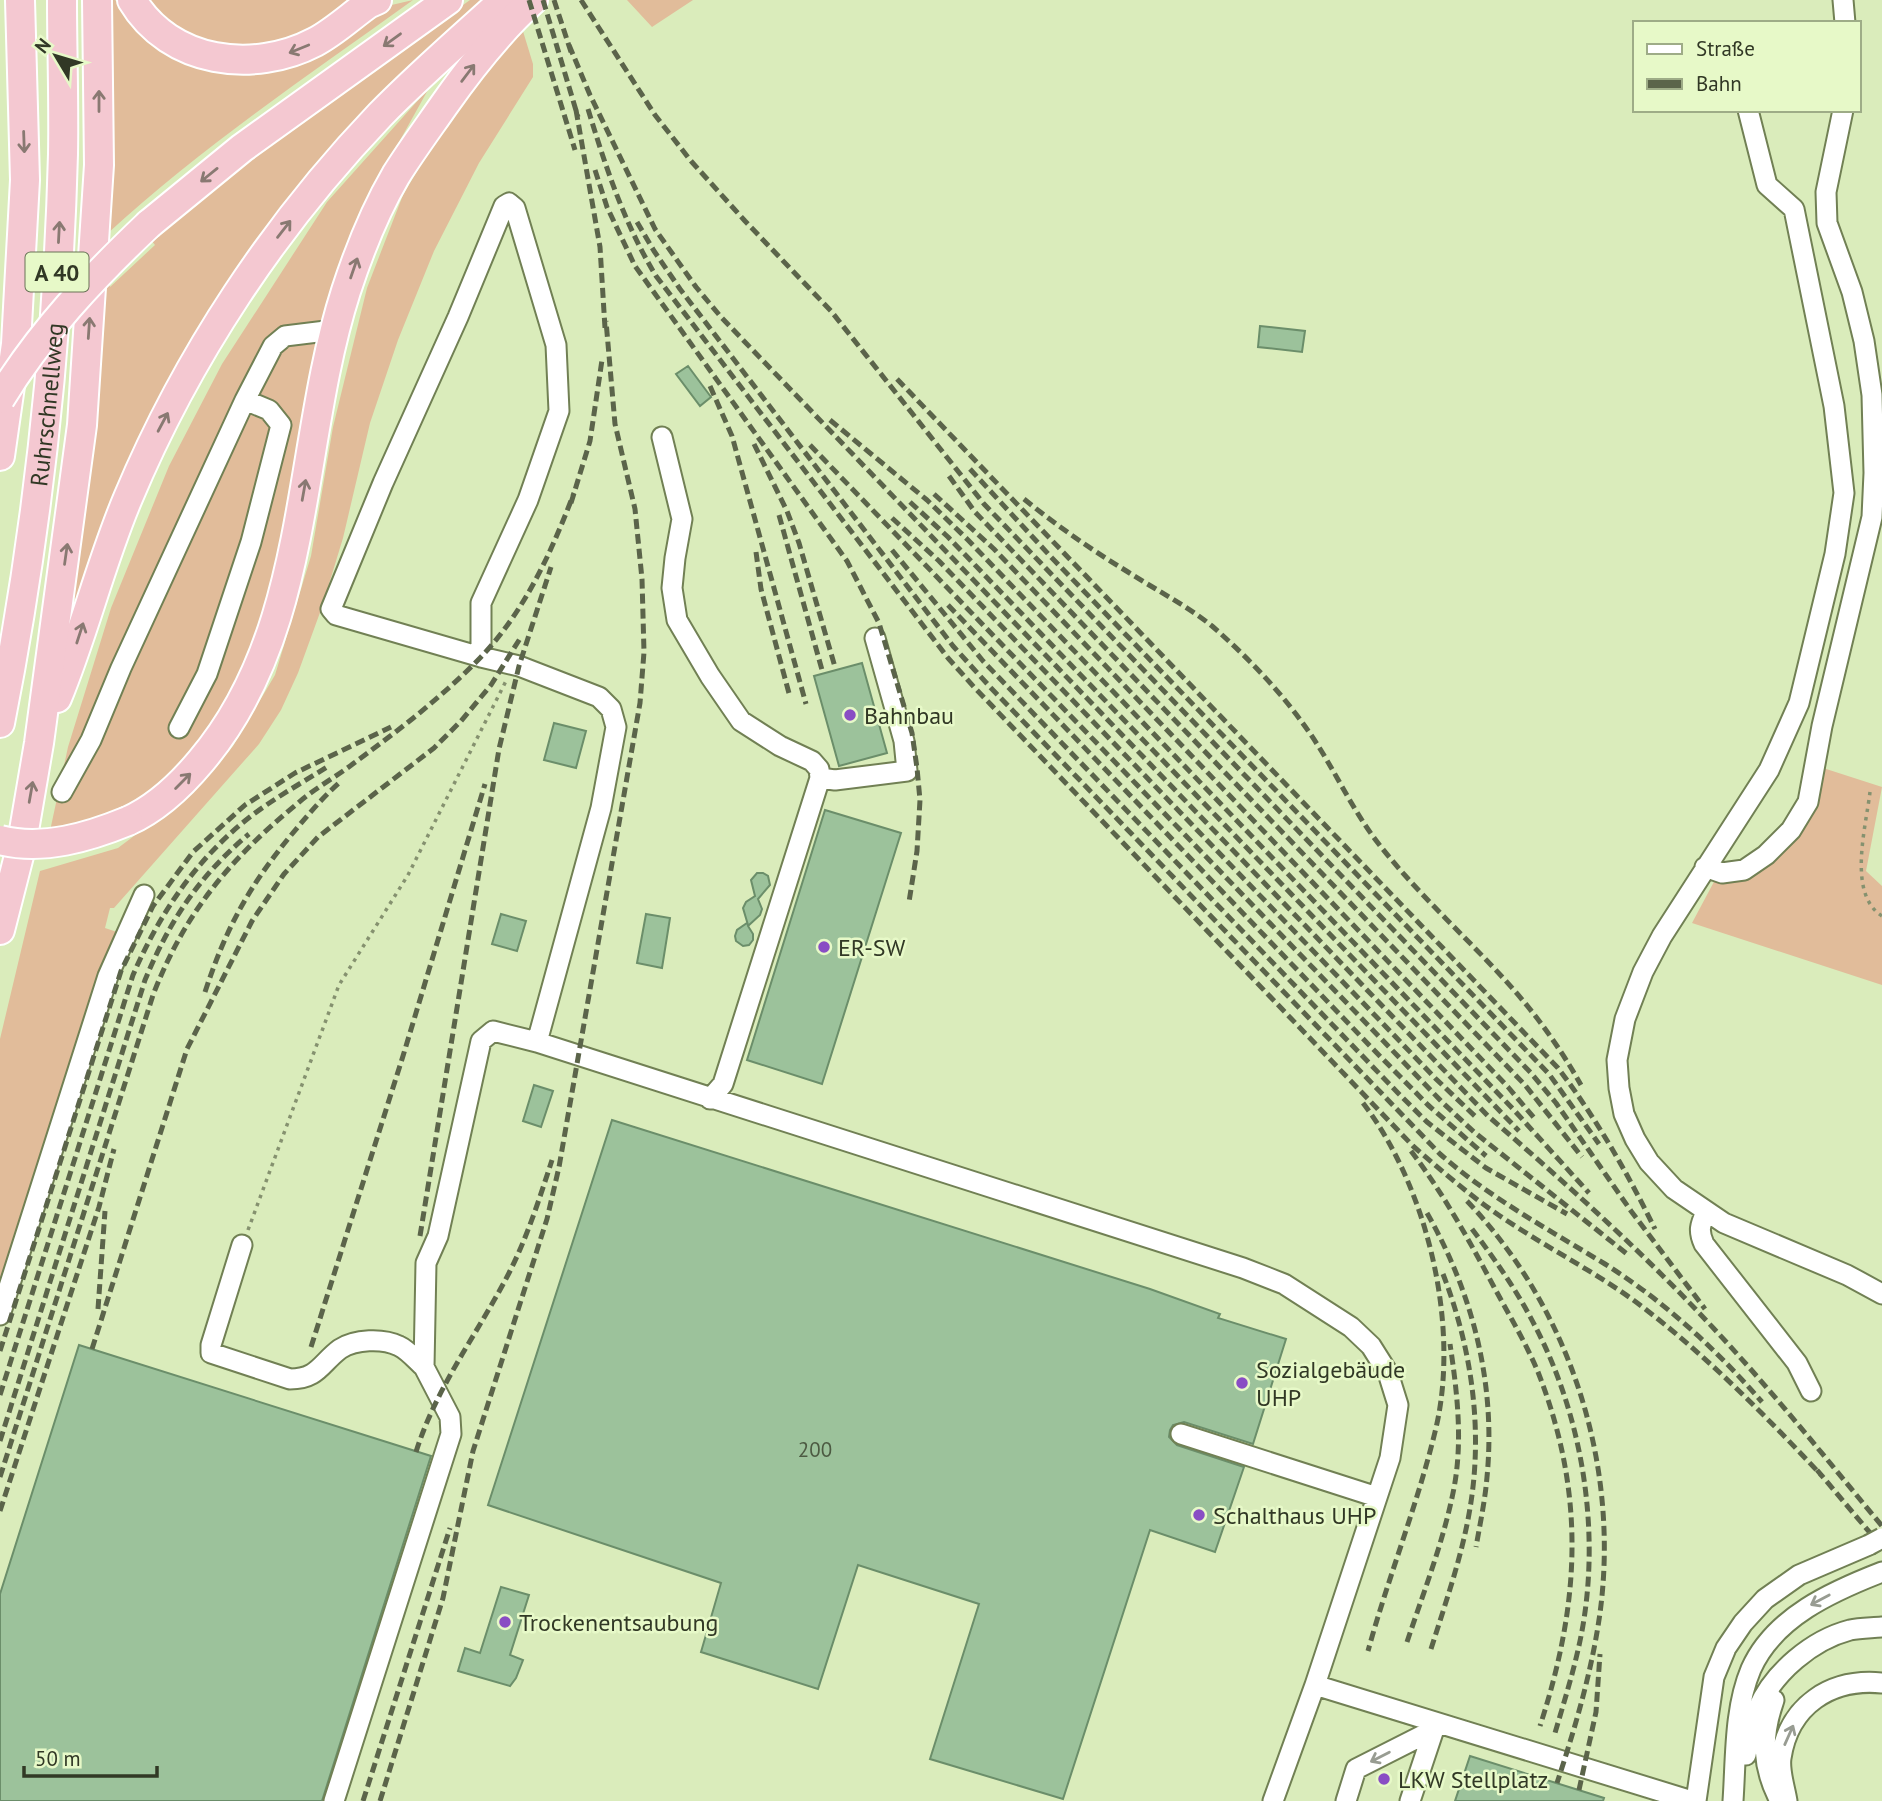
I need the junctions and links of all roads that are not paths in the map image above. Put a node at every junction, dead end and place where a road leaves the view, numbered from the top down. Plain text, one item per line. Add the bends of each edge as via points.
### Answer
1 (20, 0) edge
2 (62, 0) edge
3 (97, 0) edge
4 (132, 0) edge
5 (377, 0) edge
6 (448, 0) edge
7 (504, 0) edge
8 (533, 0) edge
9 (1843, 0) edge
10 (1845, 21) edge
11 (1749, 112) edge
12 (1843, 112) edge
13 (334, 330) junction
14 (0, 399) edge
15 (245, 400) junction
16 (662, 437) dead end
17 (0, 456) edge
18 (875, 638) dead end
19 (481, 657) junction
20 (0, 723) edge
21 (179, 728) dead end
22 (39, 743) junction
23 (820, 778) junction
24 (62, 792) dead end
25 (0, 840) edge
26 (1705, 867) junction
27 (144, 895) dead end
28 (0, 930) edge
29 (537, 1042) junction
30 (710, 1099) junction
31 (1706, 1212) junction
32 (242, 1245) road end
33 (1882, 1294) edge
34 (0, 1315) edge
35 (425, 1367) junction
36 (1811, 1391) dead end
37 (1181, 1434) dead end
38 (1377, 1497) junction
39 (1875, 1541) edge
40 (1882, 1572) edge
41 (1882, 1627) edge
42 (1793, 1662) junction
43 (1882, 1683) edge
44 (1315, 1685) junction
45 (1435, 1726) junction
46 (334, 1801) edge
47 (1273, 1801) edge
48 (1346, 1801) edge
49 (1410, 1801) edge
50 (1694, 1801) edge
51 (1736, 1801) edge
52 (1780, 1801) edge
53 (1787, 1801) edge

1 -> 17 highway, Ruhrschnellweg / A 40 via 25,180 16,344
20 -> 2 highway, Ruhrschnellweg / A 40 via 31,537 53,346 63,153
22 -> 3 highway via 82,425 99,165
5 -> 4 highway via 318,40 262,60 200,54 158,30
6 -> 14 highway, bridge via 242,148 149,224 70,303
22 -> 7 highway via 128,496 160,428 228,307 325,176 380,115
13 -> 8 highway via 361,248 397,174 471,67
9 - 10 lane
11 - 26 lane via 1767,185 1794,209 1834,406 1844,494 1835,554 1799,704 1769,770
12 - 26 lane via 1826,192 1827,223 1864,341 1872,395 1872,517 1808,802 1791,830 1744,870 1722,873
13 - 15 lane via 285,336 273,346
25 -> 13 highway, bridge via 57,842 128,821 162,801 219,740 255,677 272,632 292,557
15 - 21 lane via 268,410 281,425 251,542 207,674
15 - 24 lane via 91,740
16 - 23 lane via 682,519 674,558 677,620 741,721 812,761
18 - 23 lane via 908,771
19 - 19 lane via 481,603 528,500 559,411 556,345 515,208 509,203 331,609 336,615
19 - 29 lane via 513,664 599,697 611,709 616,727 601,808
28 -> 22 highway via 21,848
23 - 30 lane via 723,1084
26 - 31 lane via 1643,972 1625,1020 1617,1060 1624,1114 1635,1139 1674,1189
27 - 34 lane via 108,976
29 - 30 lane
29 - 35 lane via 493,1031 481,1041 439,1236 426,1263
30 - 38 lane via 1284,1284 1351,1327 1371,1346 1388,1373 1398,1405 1390,1458
31 - 33 lane
31 - 36 lane via 1699,1233 1704,1244 1797,1363
32 - 35 lane via 211,1353 301,1379 312,1376 341,1348 361,1341 400,1346
35 - 46 lane via 450,1416 451,1434
37 - 38 lane
38 - 44 lane
39 - 50 lane via 1799,1575 1765,1599 1743,1623 1714,1677
40 -> 51 lane via 1808,1607 1786,1624 1751,1668 1741,1707
41 - 42 lane via 1823,1639
42 - 51 lane via 1769,1688 1758,1709
42 - 52 lane via 1773,1702 1765,1732 1769,1780
53 -> 43 lane via 1780,1761 1801,1712 1837,1686
44 - 45 lane
44 - 47 lane
45 -> 48 lane via 1356,1769
45 - 49 lane
45 - 50 lane

